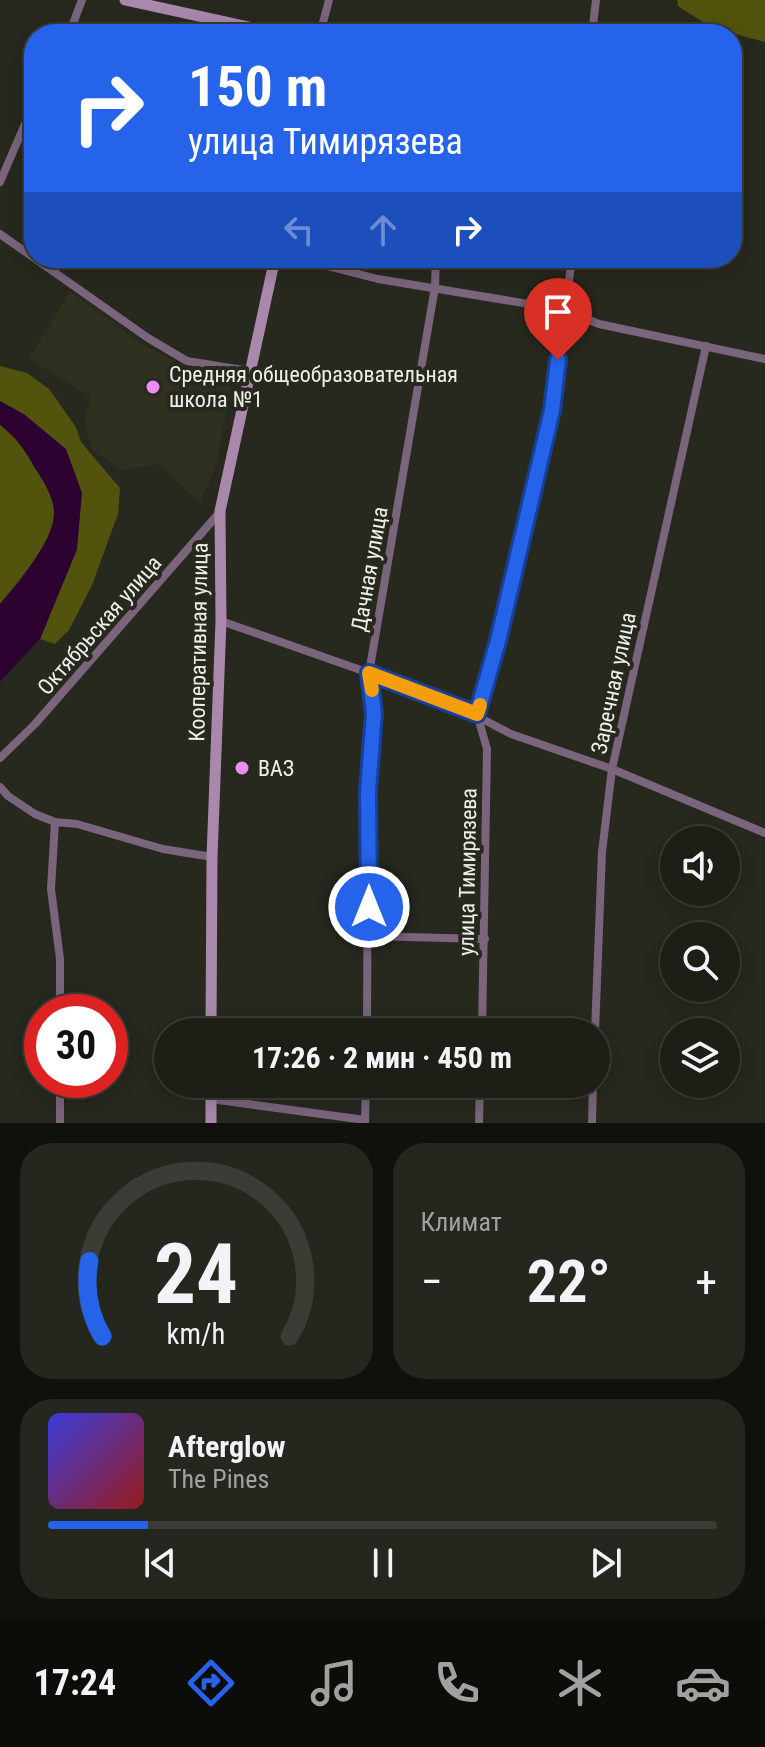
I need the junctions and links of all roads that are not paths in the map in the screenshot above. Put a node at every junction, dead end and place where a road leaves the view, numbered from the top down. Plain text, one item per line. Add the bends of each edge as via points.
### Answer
1 (82, 0) edge
2 (125, 0) edge
3 (329, 0) edge
4 (596, 0) edge
5 (73, 24) edge
6 (234, 24) edge
7 (323, 24) edge
8 (593, 24) edge
9 (24, 126) edge
10 (0, 182) edge
11 (0, 234) edge
12 (24, 251) edge
13 (48, 268) edge
14 (273, 268) edge
15 (335, 268) edge
16 (436, 268) edge
17 (571, 268) edge
18 (435, 287) junction
19 (565, 310) junction
20 (706, 346) junction
21 (765, 359) edge
22 (249, 371) junction
23 (220, 511) junction
24 (221, 621) junction
25 (369, 673) junction
26 (477, 714) junction
27 (0, 758) edge
28 (612, 769) junction
29 (0, 787) edge
30 (55, 822) junction
31 (765, 833) edge
32 (212, 857) junction
33 (369, 936) junction
34 (485, 939) junction
35 (60, 994) edge
36 (211, 1018) edge
37 (367, 1018) edge
38 (482, 1018) edge
39 (596, 1018) edge
40 (60, 1098) edge
41 (366, 1098) edge
42 (480, 1098) edge
43 (593, 1098) edge
44 (211, 1099) joint
45 (365, 1122) edge
46 (60, 1123) edge
47 (211, 1123) edge
48 (479, 1123) edge
49 (592, 1123) edge

1 - 5 street
2 - 6 street
3 - 7 street
4 - 8 street
9 - 10 street
11 - 12 street
13 - 22 street via 187,361
14 - 22 street, Кооперативная улица
15 - 18 street
16 - 18 street, Дачная улица
17 - 19 street
18 - 19 street
18 - 25 street, Дачная улица
19 - 20 street via 599,324
19 - 26 street via 552,410
20 - 21 street
20 - 28 street, Заречная улица
22 - 23 street, Кооперативная улица
23 - 24 street, Кооперативная улица
23 - 27 street, Октябрьская улица
24 - 25 street
24 - 32 street, Кооперативная улица
25 - 26 street
25 - 33 street, Дачная улица via 374,713 368,791
26 - 28 street via 511,734
26 - 34 street, улица Тимирязева via 487,749
28 - 31 street
28 - 39 street, Заречная улица via 602,852
29 - 30 street
30 - 32 street
30 - 35 street via 51,889
32 - 36 street, Кооперативная улица
33 - 34 street
33 - 37 street, Дачная улица
34 - 38 street, улица Тимирязева
40 - 46 street
41 - 45 street
42 - 48 street
43 - 49 street
44 - 45 street
44 - 47 street

